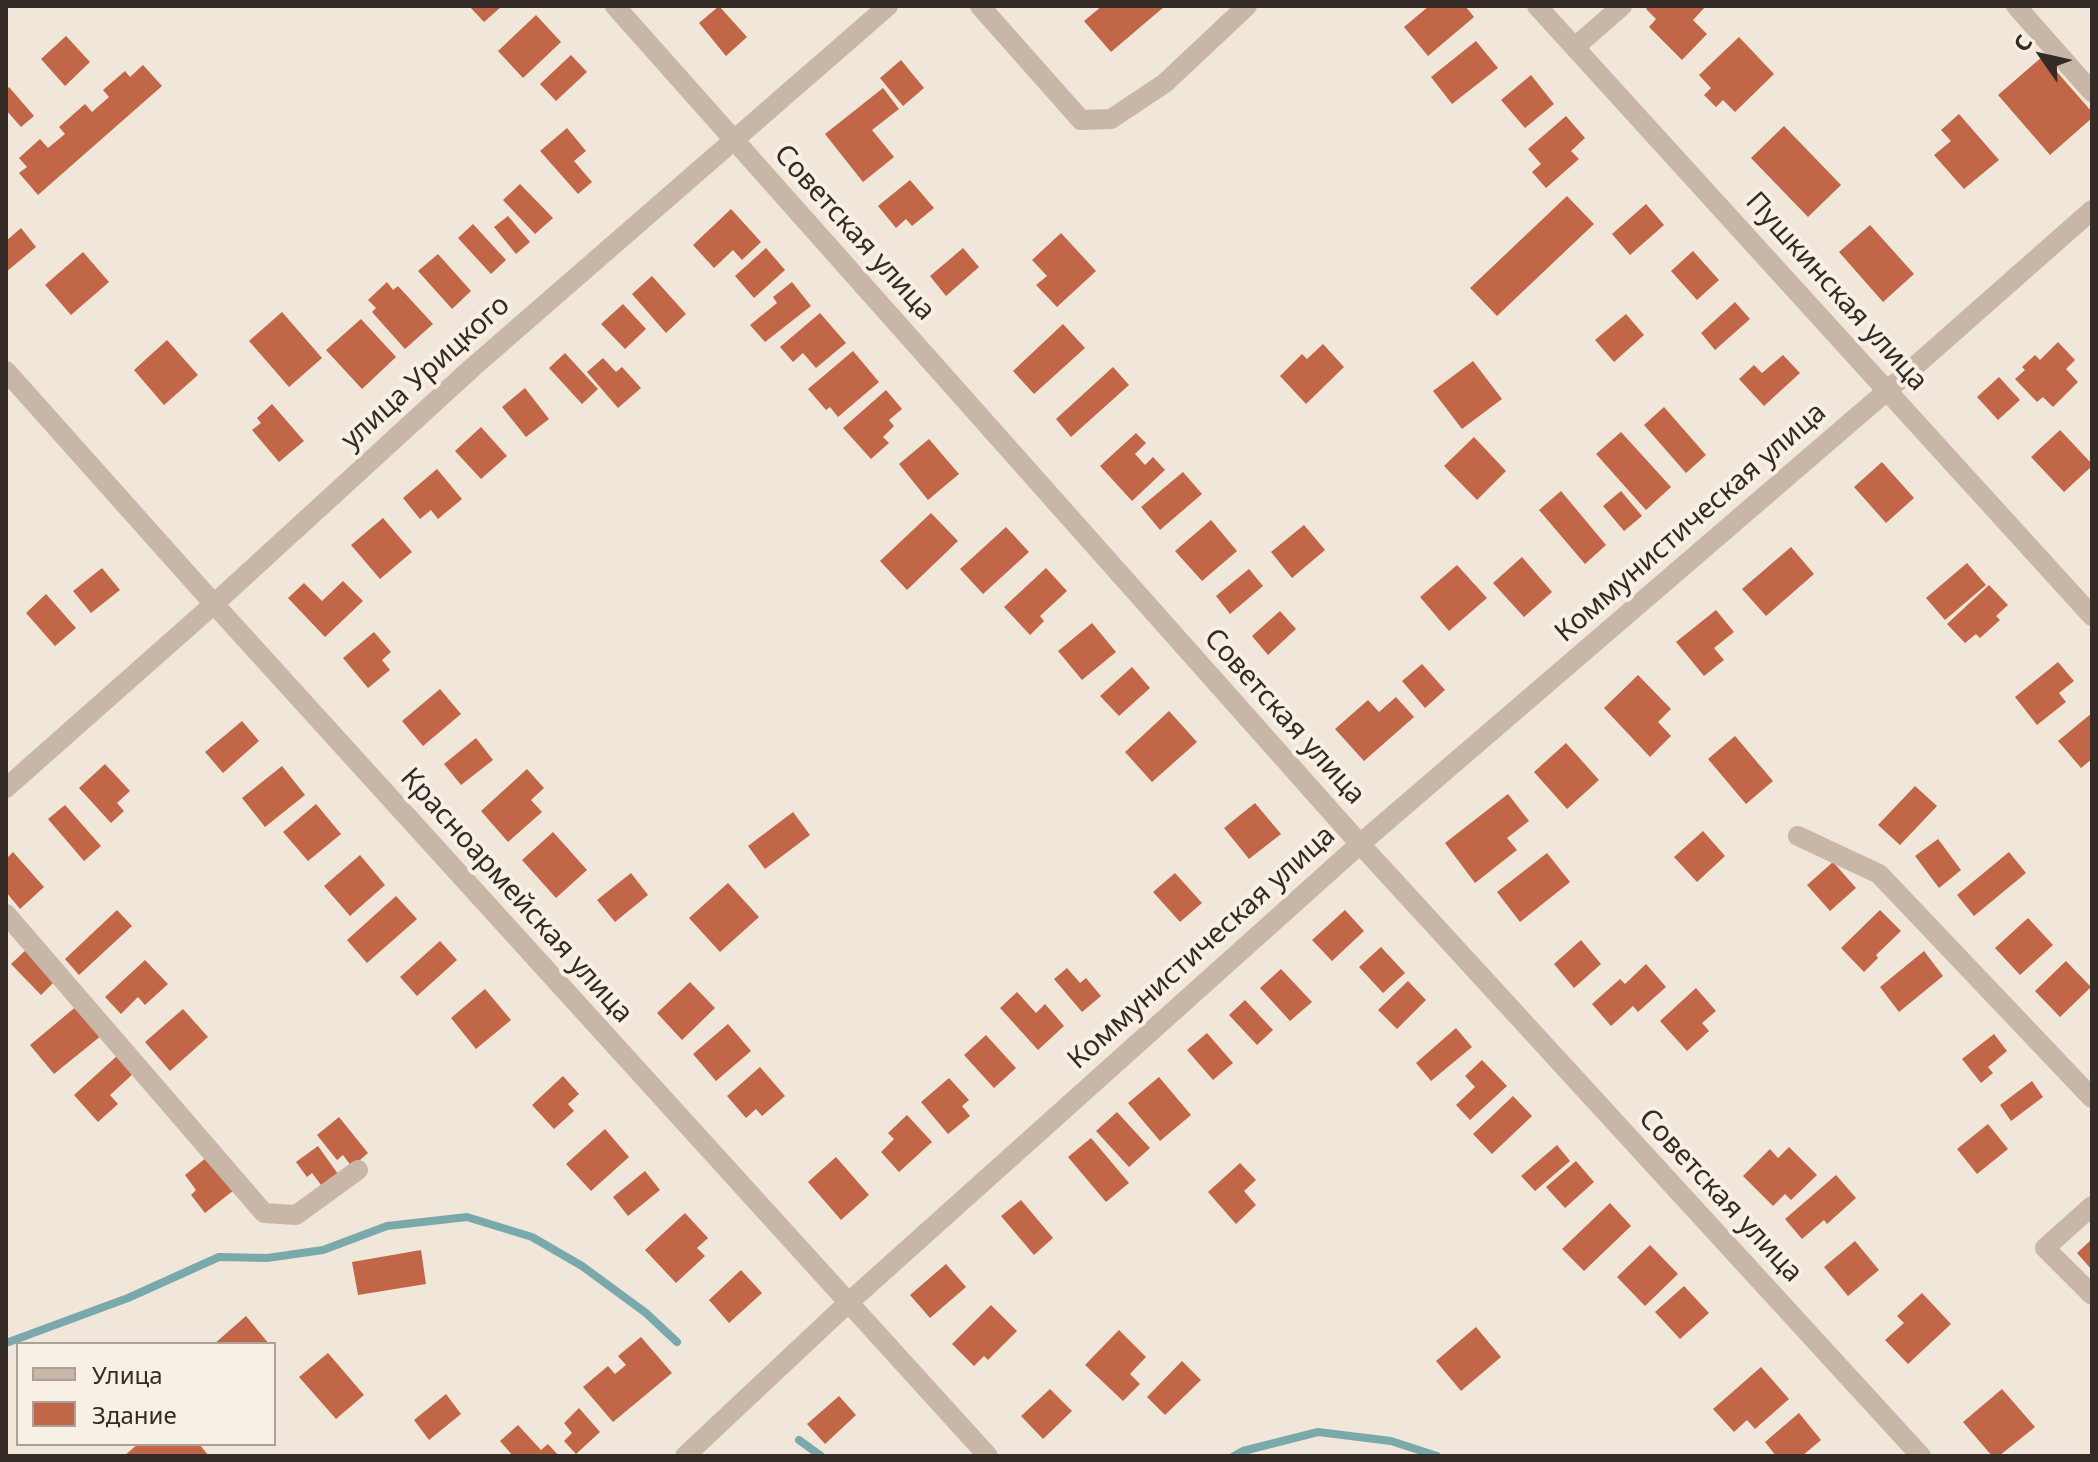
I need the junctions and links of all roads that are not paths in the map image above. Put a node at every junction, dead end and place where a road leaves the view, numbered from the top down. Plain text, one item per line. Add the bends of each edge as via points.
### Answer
1 (615, 6) edge
2 (888, 6) edge
3 (980, 6) edge
4 (1247, 6) edge
5 (1537, 6) edge
6 (1622, 6) edge
7 (2016, 6) edge
8 (1575, 47) junction
9 (2092, 92) edge
10 (734, 140) junction
11 (2092, 210) edge
12 (6, 371) edge
13 (1888, 390) junction
14 (214, 604) junction
15 (2092, 616) edge
16 (6, 788) edge
17 (1798, 836) dead end
18 (1360, 844) junction
19 (6, 914) edge
20 (2092, 1098) edge
21 (358, 1170) dead end
22 (2092, 1206) edge
23 (2092, 1295) edge
24 (848, 1303) junction
25 (685, 1456) edge
26 (988, 1456) edge
27 (1921, 1456) edge

1 - 10 street, Советская улица
2 - 10 street, улица Урицкого
3 - 4 street via 1081,120 1111,119 1165,83
5 - 8 street, Пушкинская улица
6 - 8 street
7 - 9 street
8 - 13 street, Пушкинская улица
10 - 14 street, улица Урицкого via 473,367
10 - 18 street, Советская улица
11 - 13 street, Коммунистическая улица
12 - 14 street, Красноармейская улица
13 - 15 street, Пушкинская улица
13 - 18 street, Коммунистическая улица
14 - 16 street, улица Урицкого
14 - 24 street, Красноармейская улица
17 - 20 street via 1879,874
18 - 24 street, Коммунистическая улица
18 - 27 street, Советская улица
19 - 21 street via 264,1213 296,1215
22 - 23 street via 2045,1248
24 - 25 street, Коммунистическая улица
24 - 26 street, Красноармейская улица

